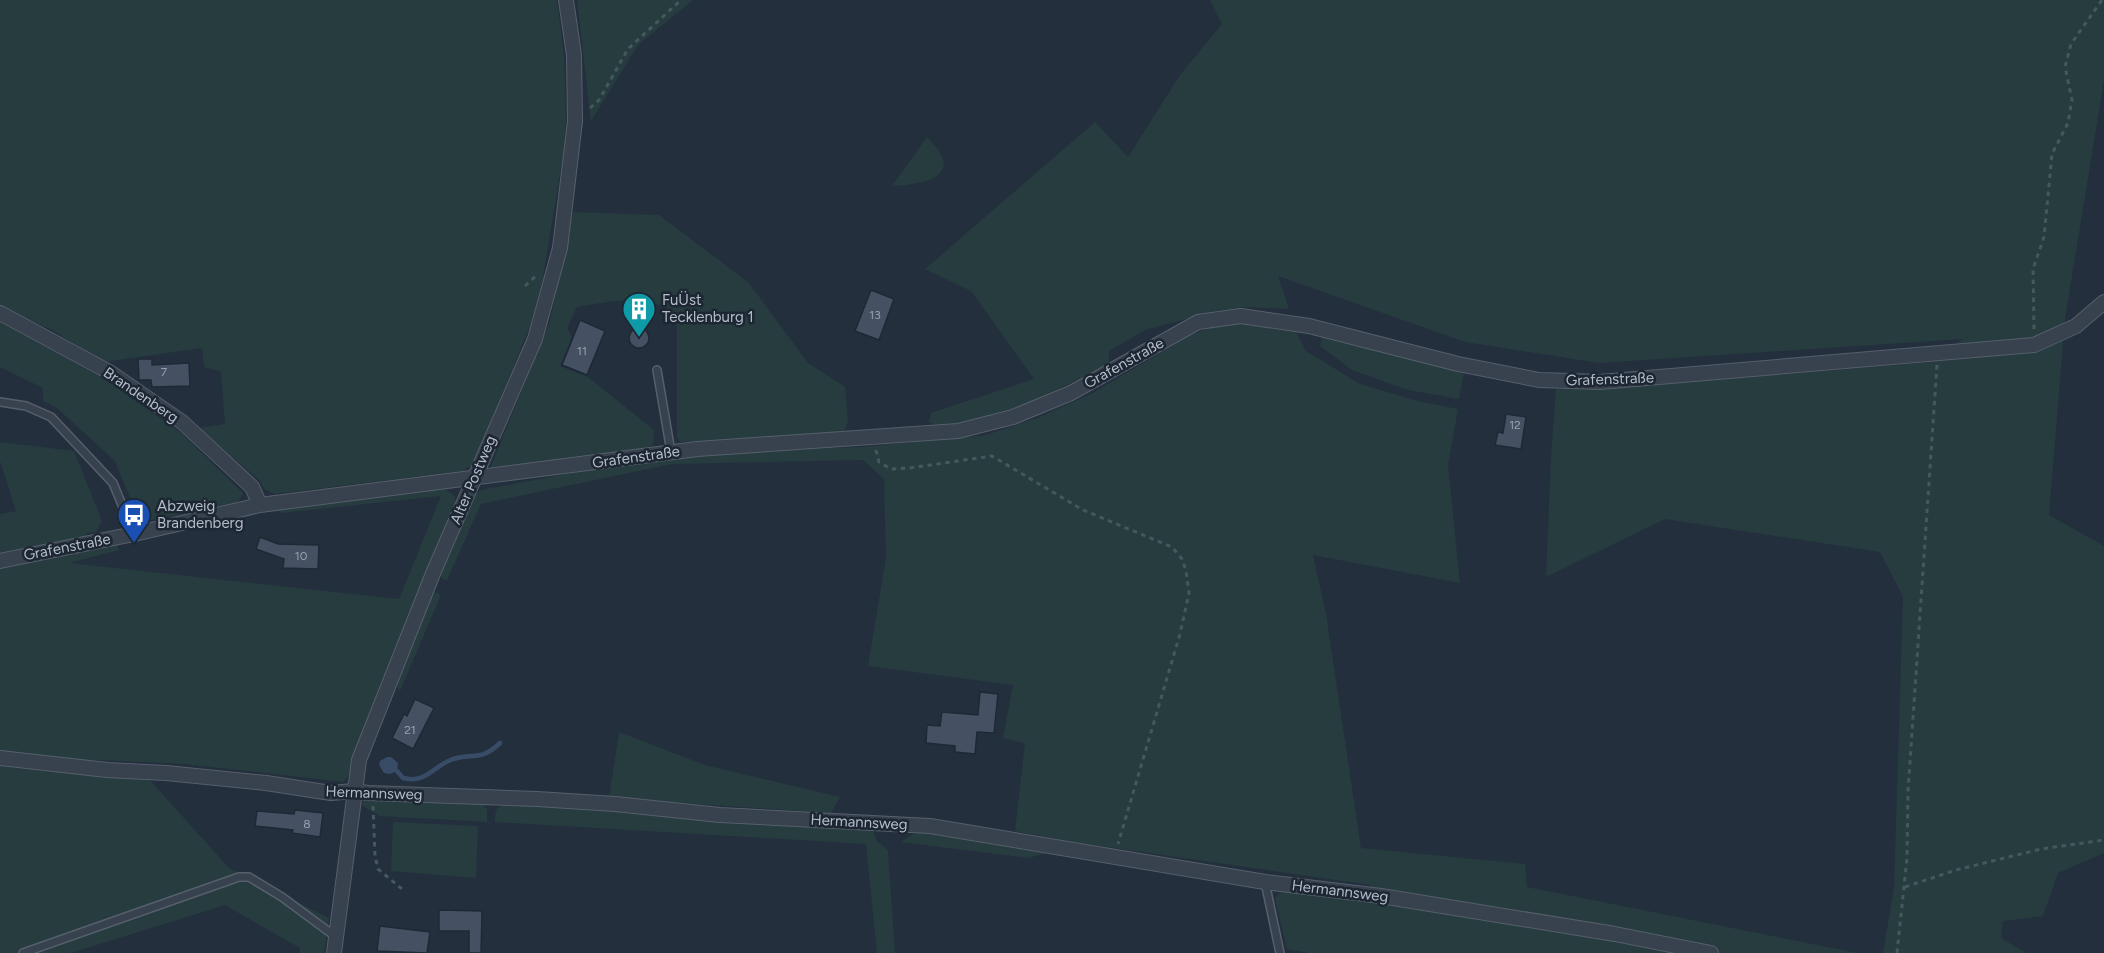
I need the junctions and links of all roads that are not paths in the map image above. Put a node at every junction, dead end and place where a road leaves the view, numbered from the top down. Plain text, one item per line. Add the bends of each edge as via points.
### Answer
1 (566, 0) edge
2 (2104, 302) edge
3 (0, 313) edge
4 (657, 370) dead end
5 (0, 402) edge
6 (671, 452) junction
7 (474, 478) junction
8 (260, 505) junction
9 (134, 534) junction
10 (0, 561) edge
11 (0, 758) edge
12 (361, 792) junction
13 (1265, 882) junction
14 (336, 937) junction
15 (23, 953) edge
16 (334, 953) edge
17 (1280, 953) edge
18 (1711, 953) edge

1 - 7 street, Alter Postweg via 574,55 576,121 560,248 535,339
2 - 6 street, Grafenstraße via 2076,326 2034,345 1600,382 1539,380 1309,326 1241,316 1198,322 1071,393 1014,417 958,431
3 - 8 street, Brandenberg via 111,373 182,422 252,487
4 - 6 lane
5 - 9 lane, Grafenstraße via 26,406 51,417 113,483
6 - 7 street, Grafenstraße
7 - 8 street, Grafenstraße
7 - 12 street, Alter Postweg via 359,760
8 - 9 street, Grafenstraße
9 - 10 street, Grafenstraße
11 - 12 street, Hermannsweg via 266,783 331,793
12 - 13 street, Hermannsweg via 615,804 720,815 930,826
12 - 14 street, Alter Postweg
13 - 17 lane
13 - 18 street, Hermannsweg via 1381,896
14 - 15 lane via 282,897 249,877 239,877
14 - 16 street, Alter Postweg

